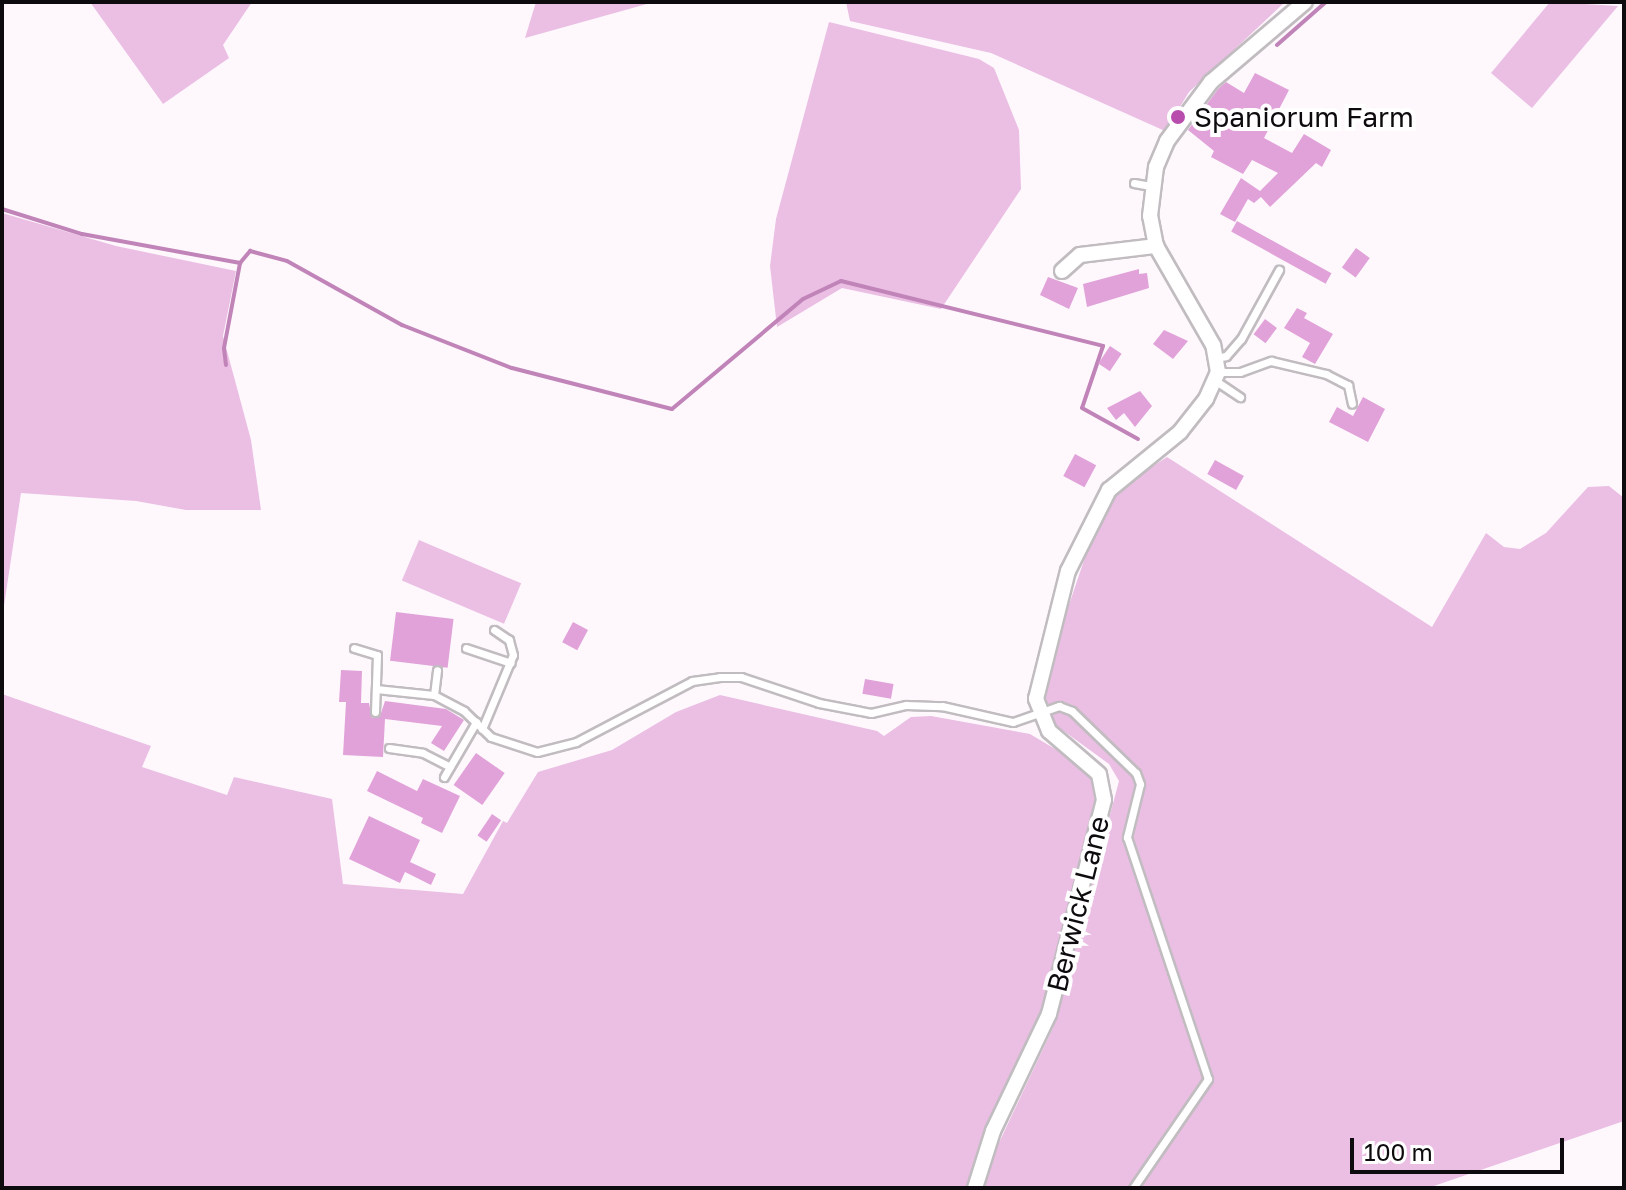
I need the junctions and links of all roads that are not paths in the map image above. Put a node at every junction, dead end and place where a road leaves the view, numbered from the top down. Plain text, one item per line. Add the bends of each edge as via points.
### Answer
1 (1305, 2) edge
2 (1134, 183) dead end
3 (1151, 186) junction
4 (1156, 246) junction
5 (1279, 270) dead end
6 (1062, 271) dead end
7 (1217, 370) junction
8 (1240, 397) dead end
9 (1352, 404) dead end
10 (494, 630) dead end
11 (354, 648) dead end
12 (466, 648) dead end
13 (511, 663) junction
14 (437, 670) dead end
15 (376, 689) junction
16 (434, 695) junction
17 (375, 712) dead end
18 (1039, 713) junction
19 (479, 726) junction
20 (389, 748) dead end
21 (450, 767) junction
22 (444, 777) dead end
23 (975, 1188) edge
24 (1133, 1188) edge

1 - 3 street via 1211,82 1167,141
2 - 3 lane
3 - 4 street
4 - 6 street via 1080,255
4 - 7 street
5 - 7 lane via 1241,339
7 - 8 lane
7 - 9 lane via 1240,372 1271,361 1326,374 1348,385
7 - 18 street via 1180,432 1121,477 1099,504 1060,600 1039,674
10 - 13 lane via 509,640
11 - 15 lane via 377,655
12 - 13 lane
13 - 19 lane
14 - 16 lane
15 - 16 lane
15 - 17 lane
16 - 19 lane
18 - 19 lane via 1013,722 942,706 906,705 871,713 731,677 692,681 556,749 520,750
18 - 23 street, Berwick Lane via 1049,731 1099,774 1104,800 1049,1014 993,1131
18 - 24 lane via 1059,706 1072,711 1136,773 1140,784 1127,837 1208,1079
19 - 21 lane
20 - 21 lane via 423,753
21 - 22 lane

